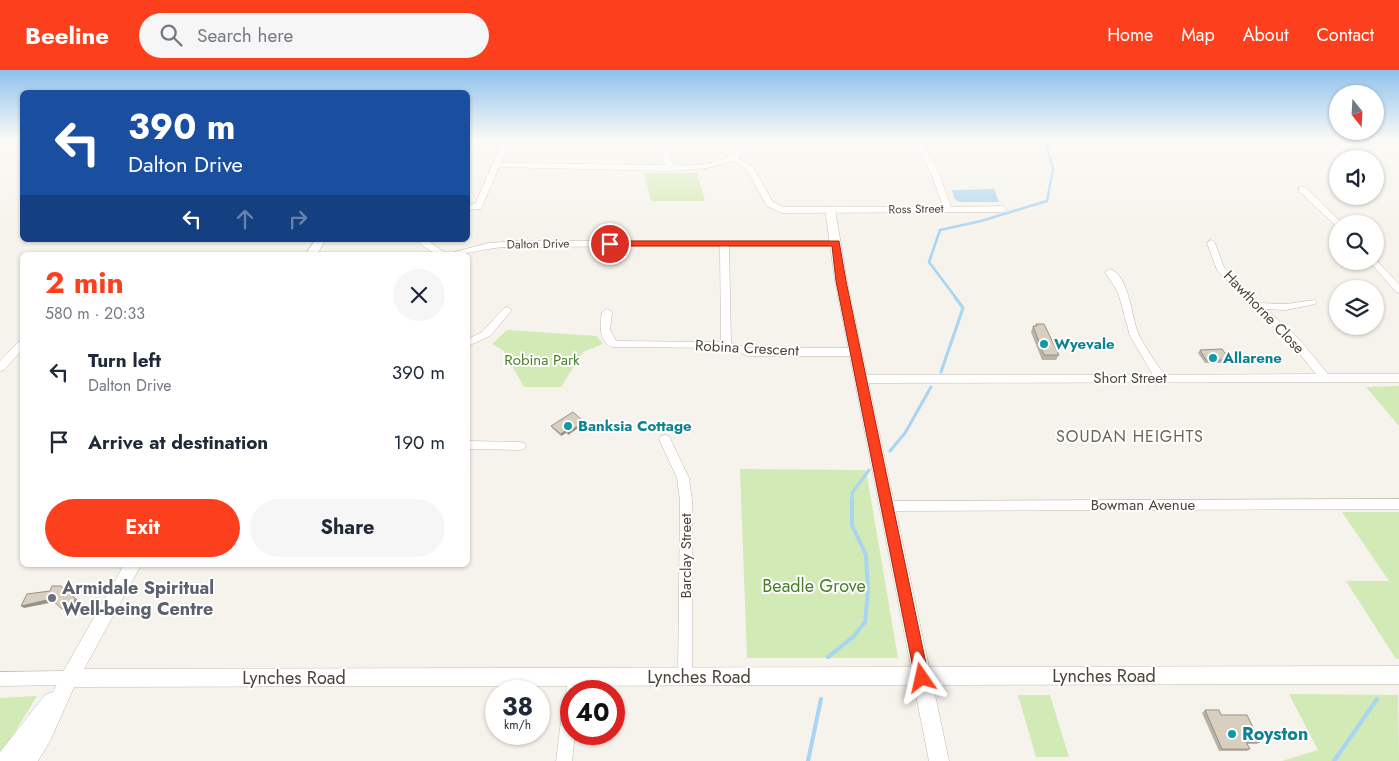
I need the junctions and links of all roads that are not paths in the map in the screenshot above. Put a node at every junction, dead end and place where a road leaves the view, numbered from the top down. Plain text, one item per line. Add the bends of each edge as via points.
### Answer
1 (494, 171) edge
2 (751, 171) edge
3 (934, 171) edge
4 (1302, 189) dead end
5 (470, 207) edge
6 (830, 209) junction
7 (948, 209) junction
8 (1003, 209) dead end
9 (1329, 215) edge
10 (424, 242) edge
11 (836, 243) junction
12 (1211, 243) dead end
13 (724, 244) junction
14 (439, 252) edge
15 (463, 252) edge
16 (1381, 270) edge
17 (1110, 272) dead end
18 (1399, 290) edge
19 (1312, 302) dead end
20 (1256, 306) junction
21 (507, 310) dead end
22 (607, 312) dead end
23 (470, 342) edge
24 (726, 345) junction
25 (20, 346) edge
26 (856, 352) junction
27 (0, 367) edge
28 (862, 378) junction
29 (1160, 378) junction
30 (1325, 378) junction
31 (1399, 378) edge
32 (666, 439) dead end
33 (470, 445) edge
34 (520, 446) dead end
35 (1399, 504) edge
36 (887, 506) junction
37 (132, 567) edge
38 (1399, 675) edge
39 (685, 677) junction
40 (69, 678) junction
41 (922, 678) junction
42 (0, 679) edge
43 (625, 681) edge
44 (560, 684) edge
45 (566, 745) edge
46 (5, 761) edge
47 (27, 761) edge
48 (564, 761) edge
49 (939, 761) edge

1 - 5 street via 478,207
2 - 6 street, Ross Street via 774,207 782,210
3 - 7 street
4 - 9 street
6 - 7 street, Ross Street
6 - 11 street
7 - 8 street, Ross Street
10 - 14 street
11 - 13 street, Dalton Drive
11 - 26 street
12 - 20 street, Hawthorne Close via 1220,268
13 - 15 street, Dalton Drive via 516,244
13 - 24 street
16 - 18 street
17 - 29 street via 1118,280 1127,302 1132,330
19 - 20 street via 1286,307
20 - 30 street, Hawthorne Close via 1295,341
21 - 23 street via 486,334
22 - 24 street, Robina Crescent via 604,330 614,344
24 - 26 street, Robina Crescent via 748,352
25 - 27 street
26 - 28 street
28 - 29 street, Short Street
28 - 36 street
29 - 30 street, Short Street
30 - 31 street, Short Street
32 - 39 street, Barclay Street via 683,478 686,500
33 - 34 street
35 - 36 street, Bowman Avenue
36 - 41 street
37 - 40 street
38 - 41 street, Lynches Road
39 - 41 street, Lynches Road
39 - 43 street, Lynches Road
40 - 42 street, Lynches Road
40 - 44 street, Lynches Road
40 - 46 street
40 - 47 street
41 - 49 street
45 - 48 street

